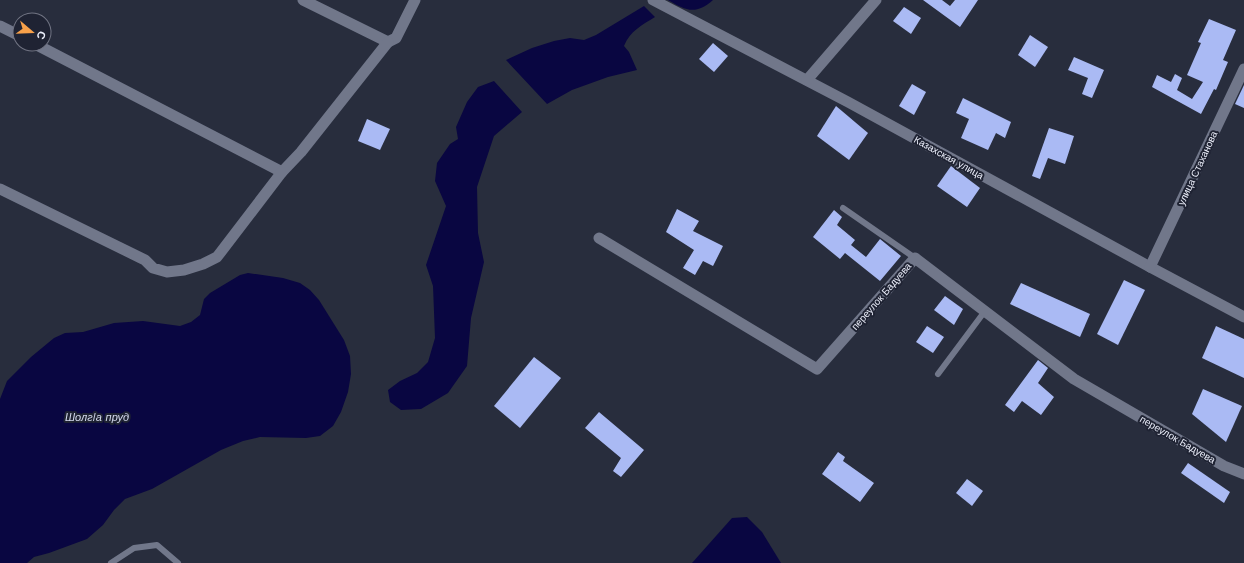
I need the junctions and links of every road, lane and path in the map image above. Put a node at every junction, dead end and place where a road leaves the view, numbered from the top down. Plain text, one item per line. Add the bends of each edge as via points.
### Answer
1 (303, 0) edge
2 (415, 0) edge
3 (653, 0) edge
4 (876, 0) edge
5 (0, 26) edge
6 (12, 32) edge
7 (388, 42) junction
8 (50, 52) edge
9 (1244, 70) edge
10 (807, 80) junction
11 (282, 172) junction
12 (0, 189) edge
13 (843, 208) dead end
14 (600, 238) dead end
15 (915, 258) junction
16 (1150, 267) junction
17 (985, 311) junction
18 (1244, 317) edge
19 (938, 374) dead end
20 (1244, 474) edge
21 (111, 563) edge
22 (178, 563) edge

1 - 7 street
2 - 7 street via 396,38
3 - 10 street, Казахская улица
4 - 10 street
5 - 6 street
7 - 11 street via 301,152
8 - 11 street
9 - 16 street, улица Стаханова
10 - 16 street, Казахская улица
11 - 12 street via 217,257 204,264 167,272 153,268 145,260
13 - 15 lane
14 - 15 street, переулок Бадуева via 817,369
15 - 17 street, переулок Бадуева
16 - 18 street, Казахская улица
17 - 19 lane
17 - 20 street, переулок Бадуева via 1074,379 1224,466
21 - 22 lane via 134,548 157,545

